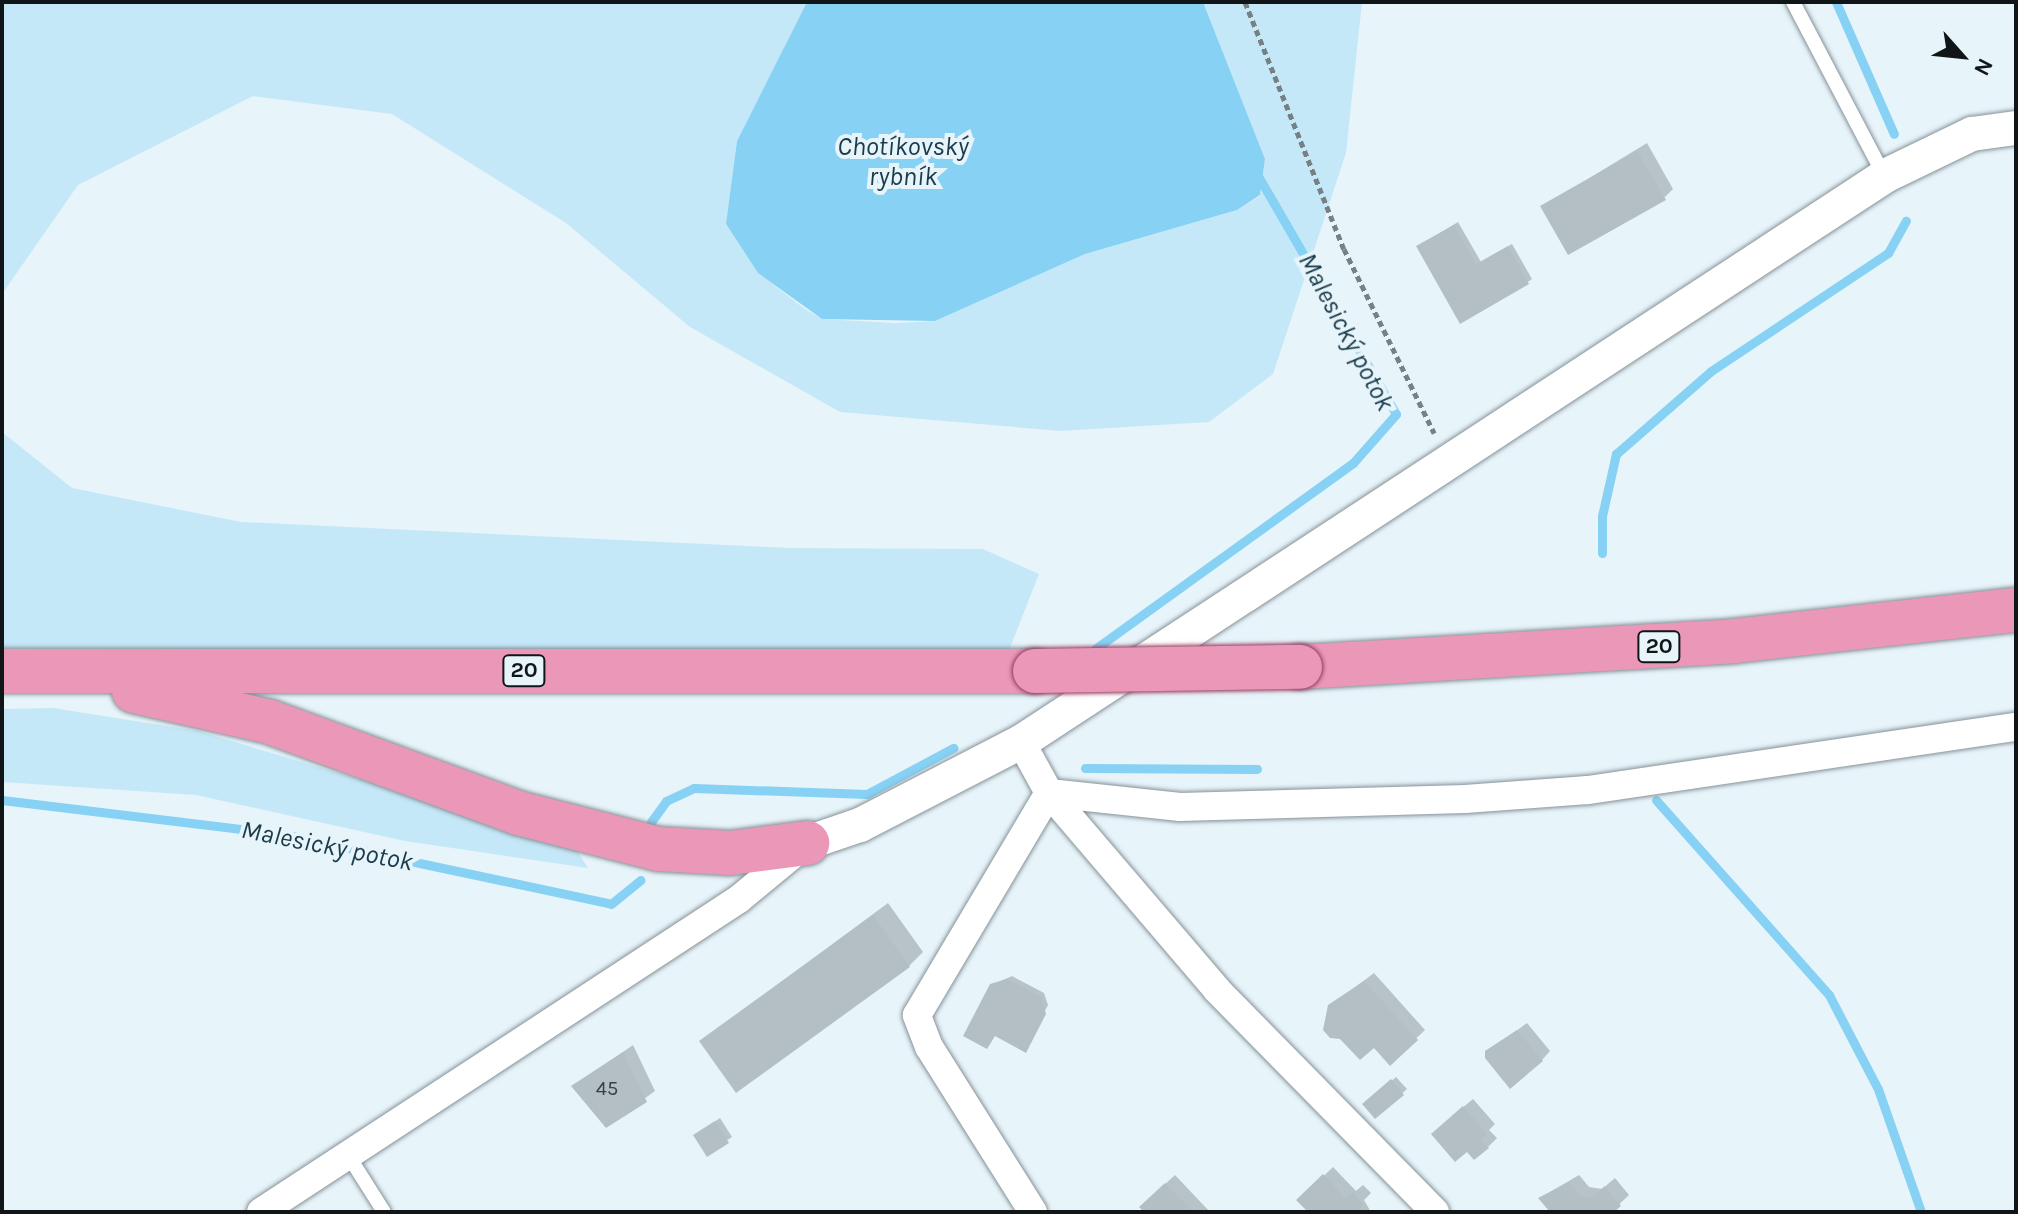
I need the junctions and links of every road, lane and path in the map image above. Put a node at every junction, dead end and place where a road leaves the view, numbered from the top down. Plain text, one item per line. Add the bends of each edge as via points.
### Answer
1 (1245, 2) edge
2 (1793, 2) edge
3 (2016, 128) edge
4 (1885, 176) junction
5 (1449, 462) junction
6 (2016, 610) edge
7 (8, 671) edge
8 (2016, 727) edge
9 (1021, 742) junction
10 (1049, 793) junction
11 (807, 843) junction
12 (348, 1155) junction
13 (261, 1212) edge
14 (384, 1212) edge
15 (1033, 1212) edge
16 (1435, 1212) edge

1 - 5 path via 1344,249
2 - 4 lane
3 - 4 street via 1972,134
4 - 5 street
5 - 9 street
6 - 7 main road, 20, bridge via 1734,641 1300,667
7 - 11 main road via 186,700 270,722 518,813 658,849 730,853
8 - 10 street via 1588,790 1465,799 1180,807
9 - 10 street
9 - 11 street via 860,825
10 - 15 street via 917,1015 929,1047
10 - 16 street via 1217,990
11 - 12 street via 739,899
12 - 13 street
12 - 14 lane

